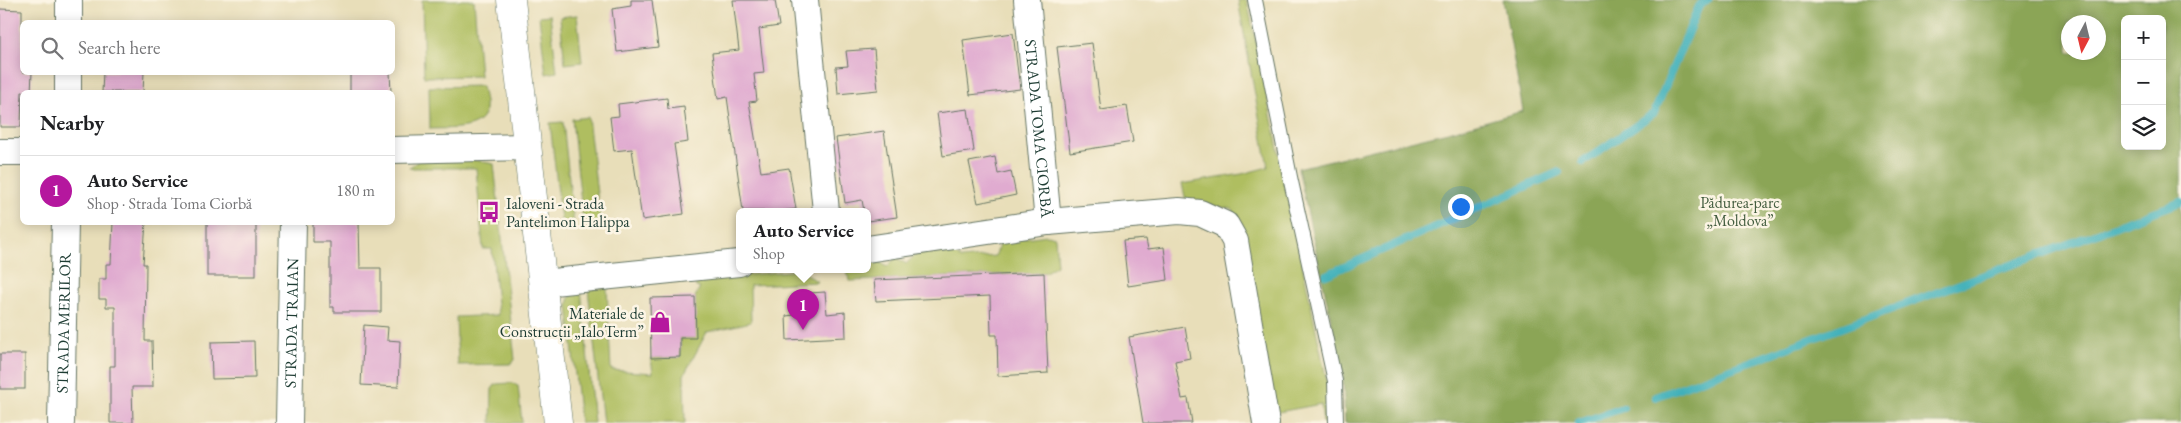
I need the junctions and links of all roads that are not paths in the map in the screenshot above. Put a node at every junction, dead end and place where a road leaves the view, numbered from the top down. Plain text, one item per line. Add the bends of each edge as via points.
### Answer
1 (69, 0) edge
2 (511, 0) edge
3 (805, 0) edge
4 (1027, 0) edge
5 (1255, 0) edge
6 (69, 20) edge
7 (68, 75) edge
8 (68, 90) edge
9 (528, 147) junction
10 (395, 150) edge
11 (0, 152) edge
12 (20, 152) edge
13 (826, 208) edge
14 (1048, 222) junction
15 (65, 225) edge
16 (293, 225) edge
17 (871, 248) edge
18 (736, 263) edge
19 (543, 283) junction
20 (61, 423) edge
21 (289, 423) edge
22 (558, 423) edge
23 (1266, 423) edge
24 (1336, 423) edge

1 - 6 street
2 - 9 main road
3 - 13 street
4 - 14 street, STRADA TOMA CIORBĂ
5 - 24 lane via 1335,382
7 - 8 street
9 - 10 street
9 - 19 main road
11 - 12 street
14 - 17 street, STRADA TOMA CIORBĂ
14 - 23 street via 1179,211 1200,213 1226,224 1235,241
15 - 20 street, STRADA MERILOR
16 - 21 street, STRADA TRAIAN
18 - 19 street
19 - 22 main road

